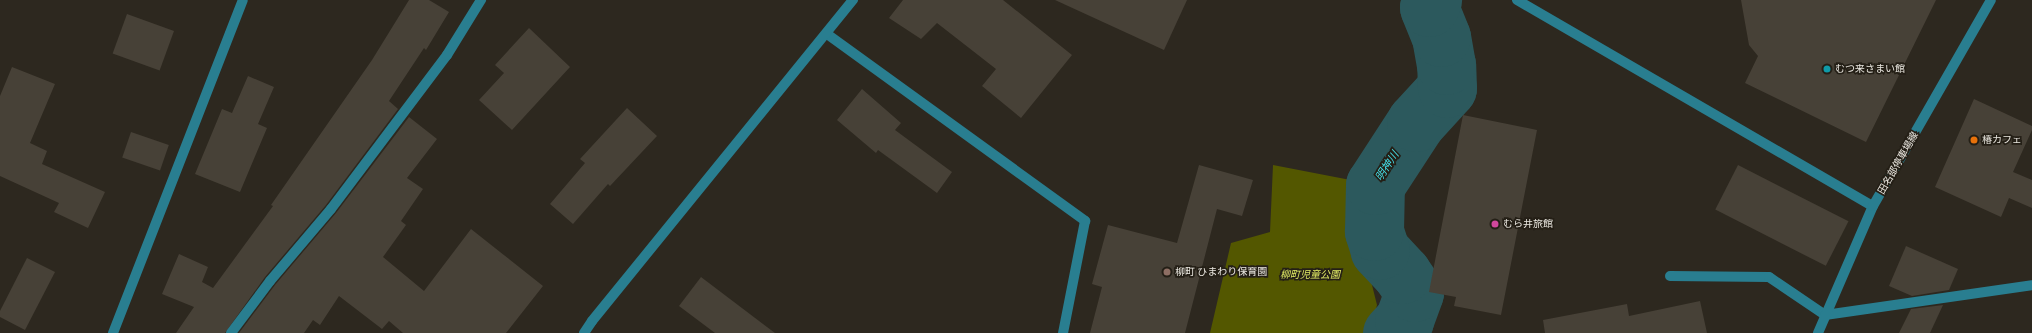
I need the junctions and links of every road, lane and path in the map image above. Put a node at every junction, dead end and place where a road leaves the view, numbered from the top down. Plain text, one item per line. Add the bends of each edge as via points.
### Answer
1 (243, 0) edge
2 (481, 0) edge
3 (854, 0) edge
4 (1517, 0) edge
5 (1991, 0) edge
6 (827, 34) junction
7 (1873, 206) junction
8 (1670, 276) dead end
9 (2032, 285) edge
10 (1826, 316) junction
11 (113, 333) edge
12 (230, 333) edge
13 (584, 333) edge
14 (1063, 333) edge
15 (1818, 333) edge

1 - 11 street
2 - 12 street via 447,55 336,203
3 - 6 street
4 - 7 street
5 - 7 street, 田名部停車場線
6 - 13 street
6 - 14 street via 1085,222
7 - 10 street, 田名部停車場線
8 - 10 street via 1769,276
9 - 10 street
10 - 15 street, 田名部停車場線

